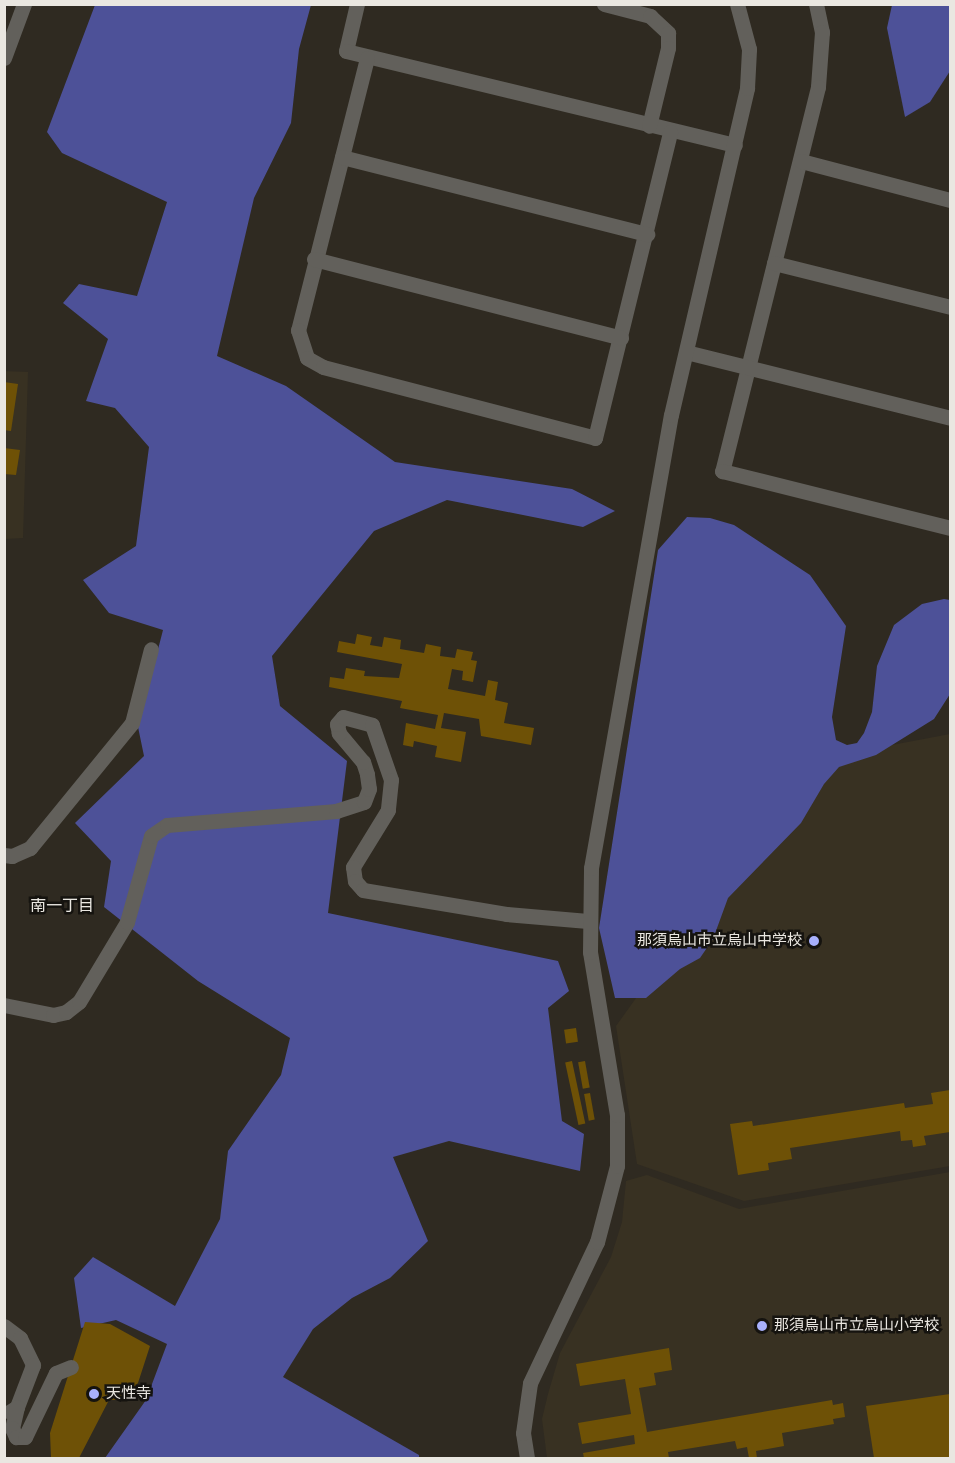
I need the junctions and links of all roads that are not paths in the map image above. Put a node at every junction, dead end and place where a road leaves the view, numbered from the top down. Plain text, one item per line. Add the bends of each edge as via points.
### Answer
1 (24, 4) edge
2 (357, 4) edge
3 (604, 4) edge
4 (737, 4) edge
5 (816, 4) edge
6 (4, 58) edge
7 (367, 58) junction
8 (649, 126) junction
9 (670, 132) junction
10 (735, 146) junction
11 (342, 158) junction
12 (801, 161) junction
13 (951, 200) edge
14 (647, 234) junction
15 (314, 259) junction
16 (774, 263) junction
17 (951, 307) edge
18 (621, 338) junction
19 (686, 352) junction
20 (747, 368) junction
21 (951, 418) edge
22 (951, 528) edge
23 (151, 649) dead end
24 (4, 855) edge
25 (588, 921) junction
26 (4, 1005) edge
27 (4, 1326) edge
28 (71, 1367) dead end
29 (11, 1411) edge
30 (527, 1458) edge

1 - 6 street
2 - 7 street via 346,51
3 - 8 street via 650,16 668,33
4 - 10 street via 747,30 749,66
5 - 12 street via 822,32 821,59
7 - 8 street
7 - 11 street
8 - 9 street
9 - 10 street
9 - 14 street
10 - 19 street
11 - 14 street
11 - 15 street
12 - 13 street
12 - 16 street
14 - 18 street
15 - 18 street
15 - 18 street via 298,330 307,358 323,367 595,438
16 - 17 street
16 - 20 street
19 - 20 street
19 - 25 street via 663,454 594,846
20 - 21 street
20 - 22 street via 722,471
23 - 24 street via 132,723 30,848 12,856
25 - 26 street via 506,914 363,890 356,881 354,867 388,810 391,780 372,724 343,717 337,724 339,733 363,762 367,774 369,789 364,802 336,811 167,825 150,836 127,922 79,1002 66,1012 53,1015
25 - 30 street via 617,1115 617,1166 597,1242 530,1383 523,1433
27 - 29 street via 20,1338 33,1365
28 - 29 street via 56,1373 25,1437 16,1437

